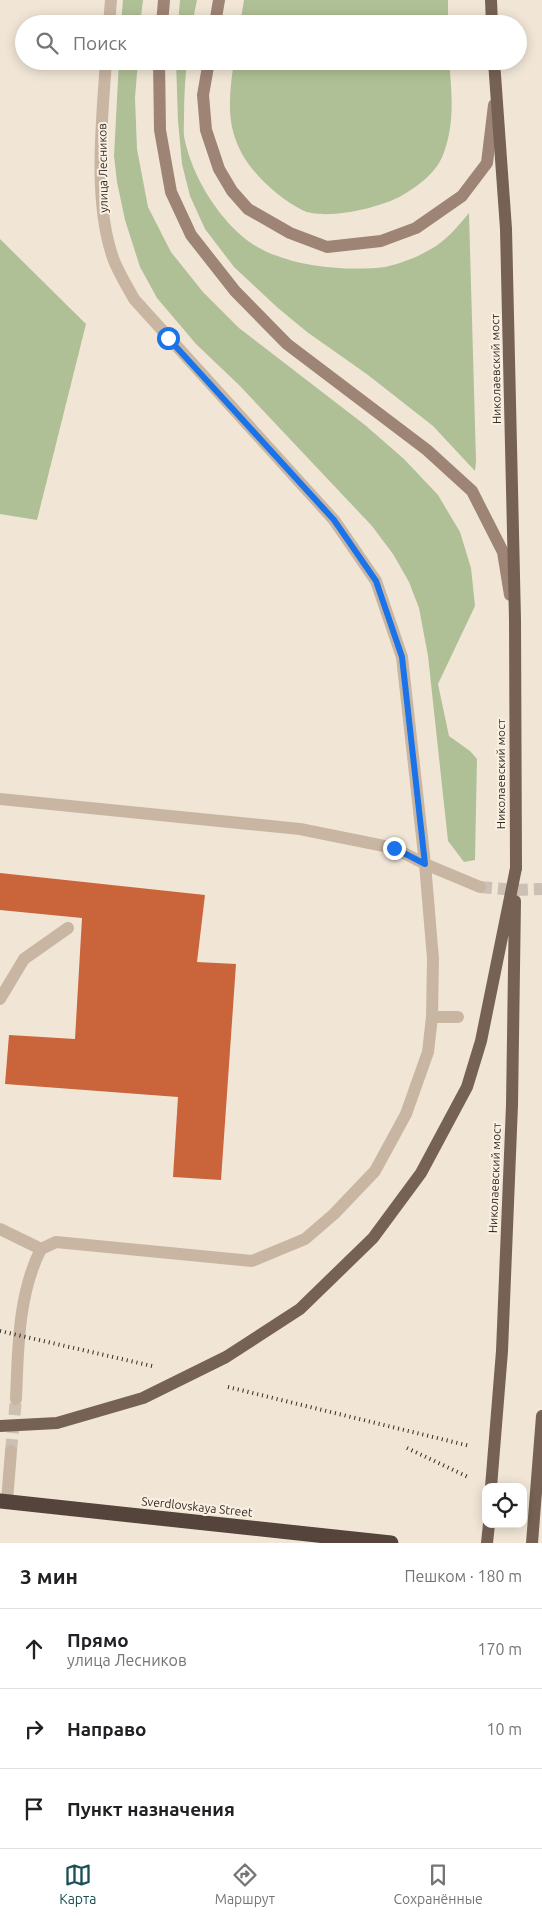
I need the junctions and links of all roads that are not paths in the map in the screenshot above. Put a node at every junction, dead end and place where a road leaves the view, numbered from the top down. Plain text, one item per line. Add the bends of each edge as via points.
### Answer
1 (111, 0) edge
2 (164, 0) edge
3 (219, 0) edge
4 (491, 0) edge
5 (109, 15) edge
6 (163, 15) edge
7 (216, 15) edge
8 (492, 15) edge
9 (105, 70) edge
10 (159, 70) edge
11 (207, 70) edge
12 (495, 70) edge
13 (496, 93) junction
14 (515, 619) junction
15 (0, 799) edge
16 (425, 864) junction
17 (516, 868) junction
18 (480, 887) tunnel mouth
19 (68, 928) dead end
20 (0, 999) edge
21 (458, 1016) dead end
22 (432, 1017) junction
23 (0, 1229) edge
24 (41, 1249) junction
25 (16, 1399) tunnel mouth
26 (542, 1416) edge
27 (0, 1426) edge
28 (11, 1451) tunnel mouth
29 (491, 1483) edge
30 (3, 1501) edge
31 (489, 1528) edge
32 (392, 1543) edge
33 (487, 1543) edge
34 (532, 1543) edge

1 - 5 street
2 - 6 main road
3 - 7 main road
4 - 8 main road
9 - 16 street, улица Лесников via 100,144 102,201 113,258 134,299 334,520 376,581 402,657
10 - 14 main road via 160,130 170,192 191,236 235,291 287,344 427,450 472,491 503,552
11 - 13 main road via 203,95 206,130 219,169 232,191 248,209 290,233 327,247 381,241 399,235 416,228 462,196 486,163
12 - 13 main road, Николаевский мост
13 - 14 main road, Николаевский мост via 506,229
14 - 17 main road, Николаевский мост
15 - 16 street via 300,829 394,848
16 - 18 street
16 - 22 street, улица Лесников via 433,960
17 - 27 main road, bridge via 481,1041 468,1087 421,1173 373,1238 300,1309 185,1378 143,1398 57,1423
17 - 29 main road, Николаевский мост, bridge via 512,1105 502,1351
19 - 20 street via 24,959
21 - 22 street
22 - 24 street, улица Лесников via 428,1052 406,1114 374,1171 334,1214 305,1239 252,1261 56,1242
23 - 24 street
24 - 25 street via 32,1267 19,1335
26 - 34 main road, bridge
28 - 30 street
30 - 32 highway, Sverdlovskaya Street
31 - 33 main road

